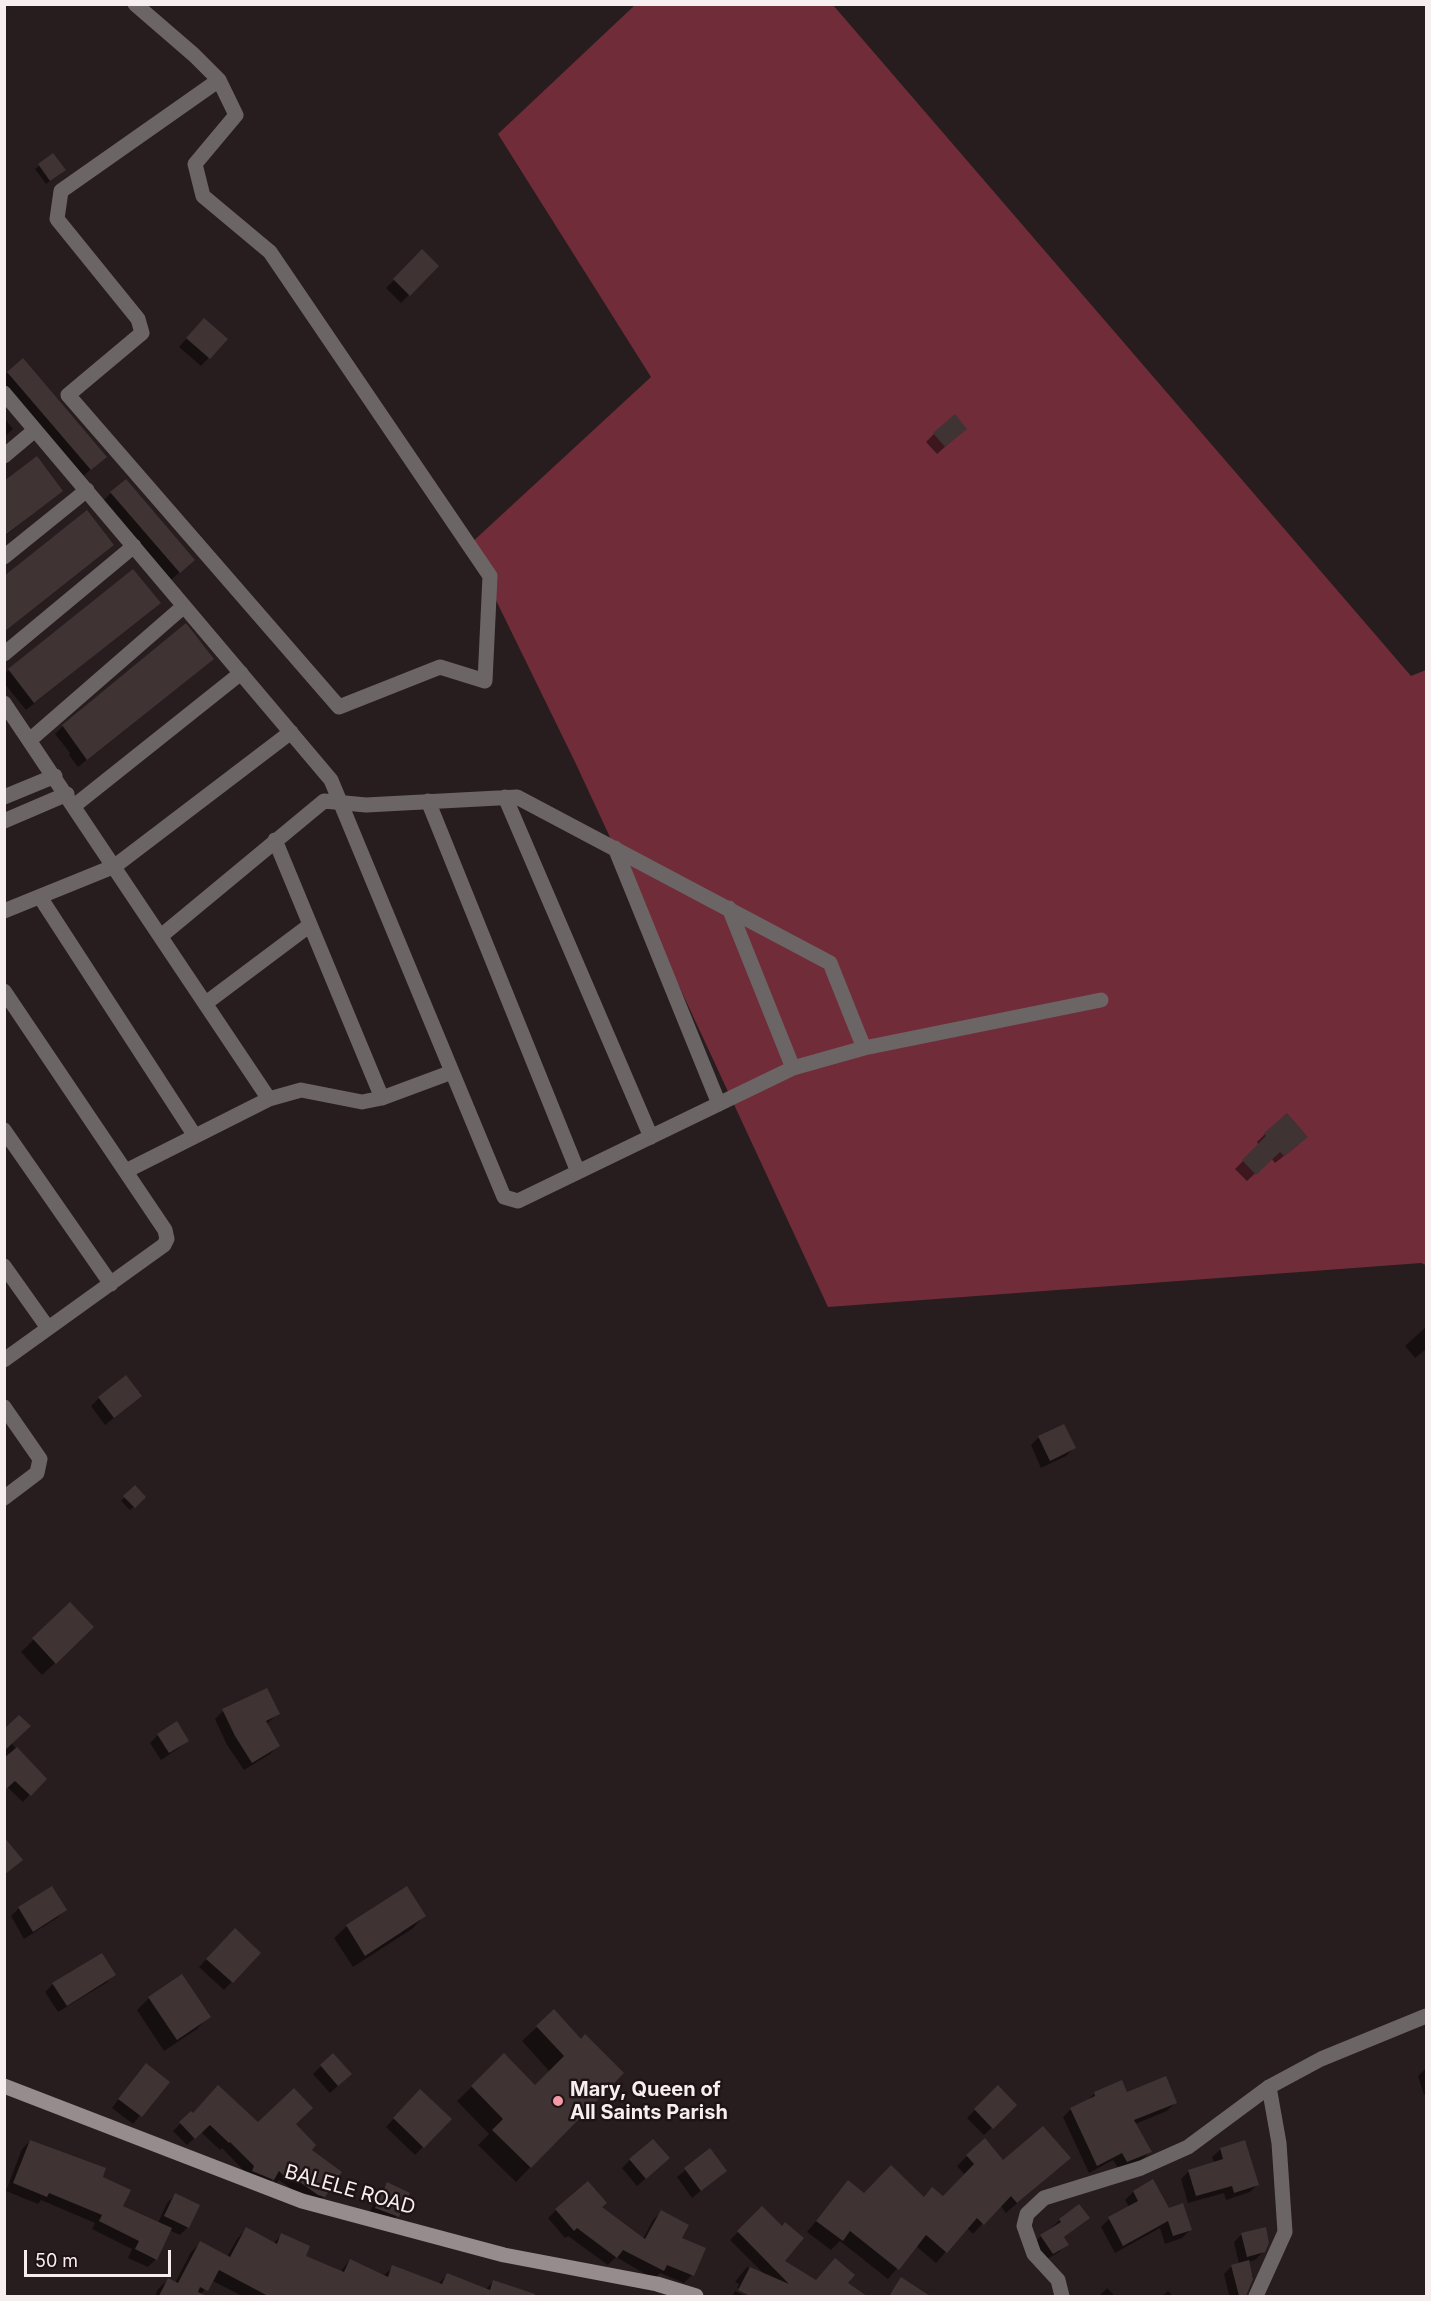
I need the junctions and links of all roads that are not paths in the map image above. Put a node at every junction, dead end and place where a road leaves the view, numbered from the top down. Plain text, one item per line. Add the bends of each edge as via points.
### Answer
1 (135, 4) edge
2 (219, 80) junction
3 (4, 393) edge
4 (35, 430) junction
5 (4, 456) edge
6 (87, 490) junction
7 (134, 546) junction
8 (4, 557) edge
9 (184, 606) junction
10 (4, 654) edge
11 (241, 673) junction
12 (4, 703) edge
13 (291, 732) junction
14 (30, 739) junction
15 (55, 776) junction
16 (4, 797) edge
17 (505, 797) junction
18 (71, 800) junction
19 (428, 801) junction
20 (340, 803) junction
21 (4, 821) edge
22 (275, 840) junction
23 (615, 848) junction
24 (115, 866) junction
25 (40, 897) junction
26 (729, 908) junction
27 (4, 911) edge
28 (310, 925) junction
29 (161, 936) junction
30 (4, 991) edge
31 (1101, 1000) dead end
32 (206, 1003) junction
33 (864, 1048) junction
34 (793, 1068) junction
35 (452, 1072) junction
36 (382, 1098) junction
37 (269, 1099) junction
38 (719, 1104) junction
39 (4, 1130) edge
40 (195, 1136) junction
41 (651, 1137) junction
42 (126, 1171) junction
43 (578, 1172) junction
44 (4, 1266) edge
45 (111, 1284) junction
46 (48, 1328) junction
47 (4, 1360) edge
48 (4, 1407) edge
49 (4, 1498) edge
50 (1426, 2016) edge
51 (4, 2086) edge
52 (1269, 2087) junction
53 (696, 2296) edge
54 (1062, 2296) edge
55 (1256, 2296) edge

1 - 2 street
2 - 2 street via 61,191 57,219 138,318 142,333 68,394 339,707 440,667 486,681 490,576 270,252 203,196 195,164 236,116
3 - 4 street
4 - 5 street
4 - 6 street
6 - 7 street
6 - 8 street
7 - 9 street
7 - 10 street
9 - 11 street
9 - 14 street
11 - 13 street
11 - 18 street
12 - 14 street
13 - 20 street via 331,780
13 - 24 street
14 - 15 street
15 - 16 street
15 - 18 street
17 - 19 street
17 - 23 street via 517,796
17 - 41 street
18 - 21 street
18 - 24 street
19 - 20 street
19 - 43 street
20 - 22 street via 324,801
20 - 35 street
22 - 28 street
22 - 29 street
23 - 26 street
23 - 38 street
24 - 25 street
24 - 29 street
25 - 27 street
25 - 40 street
26 - 33 street via 831,963
26 - 34 street
28 - 32 street
28 - 36 street
29 - 32 street
30 - 42 street
31 - 33 street
32 - 37 street
33 - 34 street
34 - 38 street
35 - 36 street
35 - 43 street via 504,1197 518,1201
36 - 37 street via 362,1102 301,1090
37 - 40 street
38 - 41 street
39 - 45 street
40 - 42 street
41 - 43 street
42 - 45 street via 167,1239
44 - 46 street
45 - 46 street
46 - 47 street
48 - 49 street via 40,1459 37,1473
50 - 52 street via 1321,2059
51 - 53 street, BALELE ROAD via 302,2201 504,2255 657,2284
52 - 54 street via 1188,2146 1141,2168 1044,2198 1027,2214 1024,2226 1034,2254 1058,2280
52 - 55 street via 1279,2143 1285,2232

